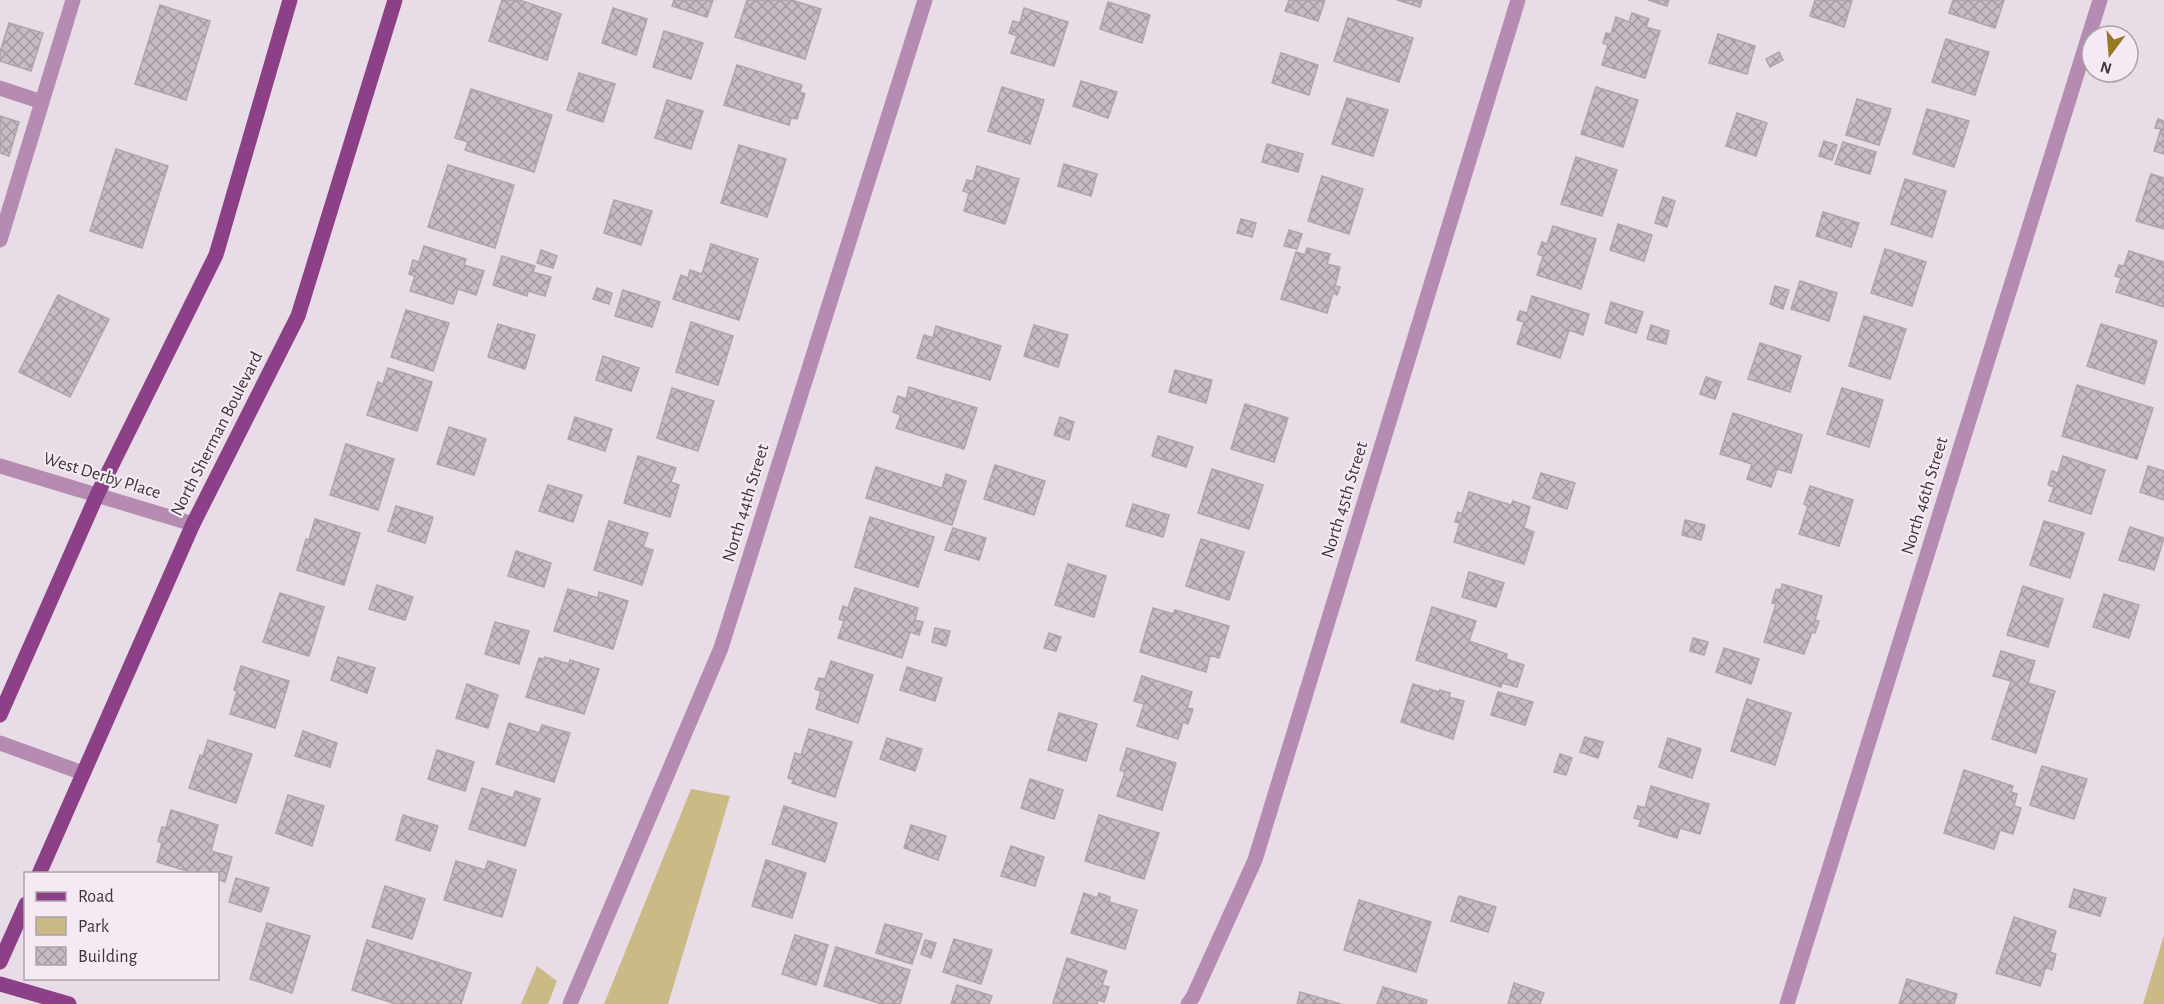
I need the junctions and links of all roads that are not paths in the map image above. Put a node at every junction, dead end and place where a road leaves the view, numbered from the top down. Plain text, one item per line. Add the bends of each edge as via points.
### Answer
1 (73, 0) edge
2 (290, 0) edge
3 (395, 0) edge
4 (925, 0) edge
5 (1518, 0) edge
6 (2100, 0) edge
7 (0, 88) edge
8 (42, 102) junction
9 (0, 240) edge
10 (0, 466) edge
11 (97, 495) junction
12 (193, 524) junction
13 (0, 715) edge
14 (0, 742) edge
15 (83, 773) junction
16 (39, 872) edge
17 (24, 908) edge
18 (0, 962) edge
19 (0, 984) edge
20 (69, 1004) edge
21 (570, 1004) edge
22 (1188, 1004) edge
23 (1787, 1004) edge

1 - 8 street
2 - 11 main road via 216,255
3 - 12 main road, North Sherman Boulevard via 298,316
4 - 21 street, North 44th Street via 721,648
5 - 22 street, North 45th Street via 1255,860
6 - 23 street, North 46th Street
7 - 8 street
8 - 9 street
10 - 11 street, West Derby Place
11 - 12 street, West Derby Place
11 - 13 main road
12 - 15 main road, North Sherman Boulevard
14 - 15 street
15 - 16 main road, North Sherman Boulevard
17 - 18 main road
19 - 20 main road

